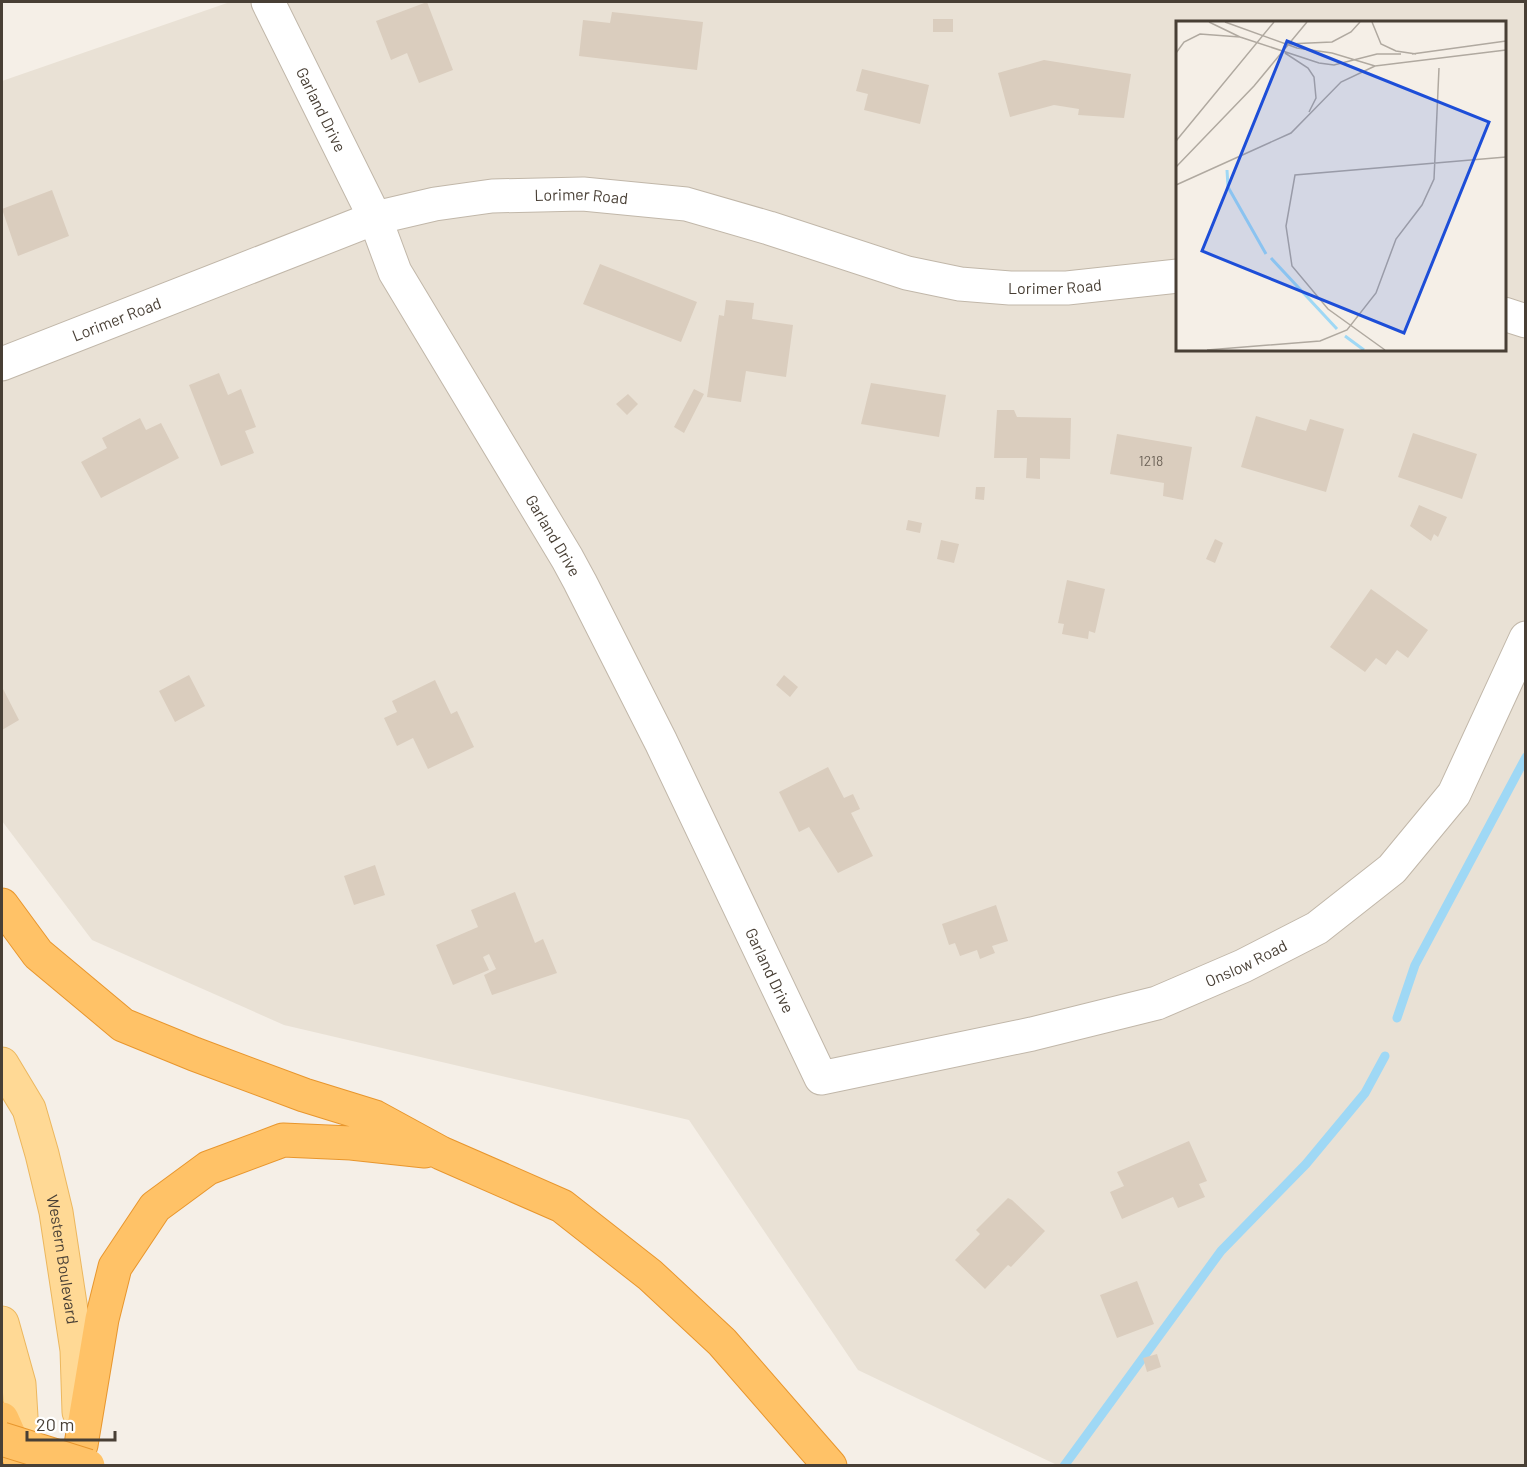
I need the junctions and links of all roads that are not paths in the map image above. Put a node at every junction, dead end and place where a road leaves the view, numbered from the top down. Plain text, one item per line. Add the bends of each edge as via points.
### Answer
1 (268, 2) edge
2 (375, 218) junction
3 (1176, 276) edge
4 (1506, 315) edge
5 (1526, 321) edge
6 (2, 364) edge
7 (1526, 638) edge
8 (2, 905) edge
9 (2, 1064) edge
10 (821, 1078) joint
11 (441, 1153) junction
12 (2, 1323) edge
13 (2, 1419) edge
14 (2, 1439) edge
15 (83, 1459) edge
16 (24, 1466) edge
17 (830, 1466) edge

1 - 2 street, Garland Drive
2 - 3 street, Lorimer Road via 492,196 583,194 686,204 907,273 960,284 1067,288
2 - 6 street, Lorimer Road
2 - 10 street, Garland Drive via 395,272 580,582
4 - 5 street
7 - 10 street, Onslow Road via 1454,794 1392,869 1317,928 1158,1003
8 - 11 highway via 38,954 123,1025 304,1095 375,1117
9 - 15 main road, Western Boulevard via 28,1109 56,1212 76,1350
11 - 15 highway via 283,1140 208,1168 155,1207 114,1267 102,1319
11 - 17 highway via 562,1206 650,1275 722,1342
12 - 16 main road via 19,1384
13 - 16 highway
14 - 15 highway, bridge

